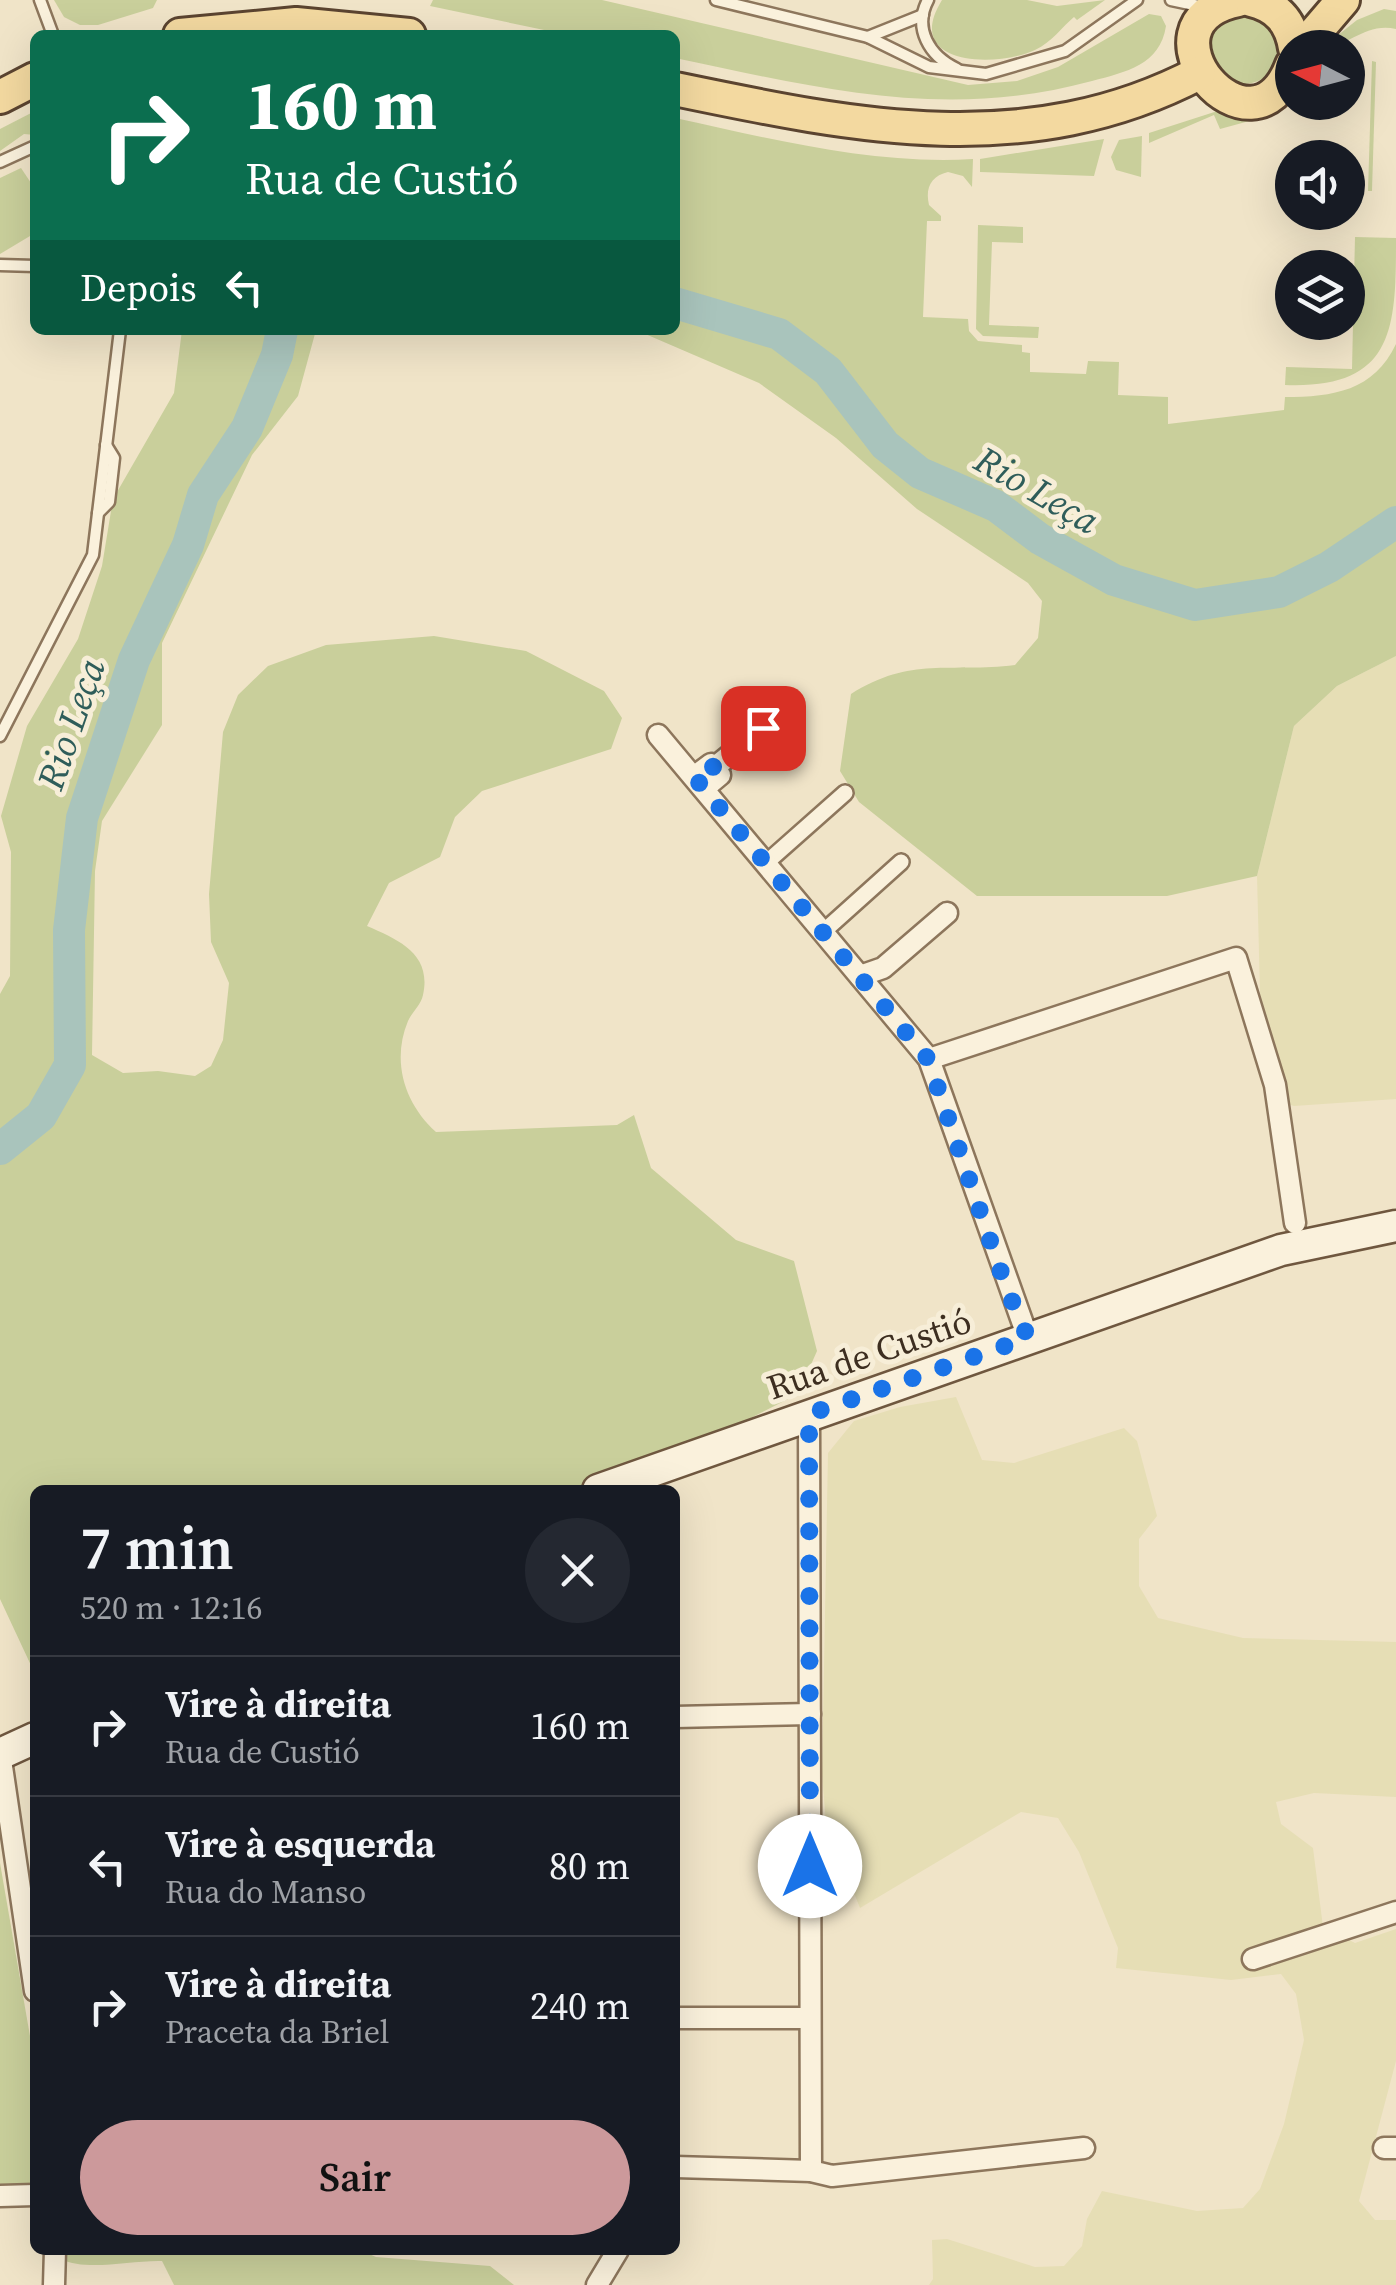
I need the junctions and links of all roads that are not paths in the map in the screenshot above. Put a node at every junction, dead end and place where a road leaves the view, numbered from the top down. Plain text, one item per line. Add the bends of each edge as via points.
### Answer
1 (40, 0) edge
2 (716, 0) edge
3 (928, 0) edge
4 (1137, 0) edge
5 (1172, 0) edge
6 (1254, 0) edge
7 (1344, 0) edge
8 (1218, 11) edge
9 (922, 15) junction
10 (51, 30) edge
11 (233, 30) edge
12 (357, 30) edge
13 (1290, 30) edge
14 (1315, 30) edge
15 (868, 37) junction
16 (1199, 72) junction
17 (966, 73) junction
18 (30, 81) edge
19 (1275, 88) edge
20 (680, 90) edge
21 (0, 96) edge
22 (30, 148) edge
23 (0, 162) edge
24 (0, 265) edge
25 (30, 266) edge
26 (119, 335) edge
27 (763, 728) dead end
28 (658, 735) dead end
29 (0, 736) edge
30 (706, 777) junction
31 (846, 793) dead end
32 (902, 862) dead end
33 (766, 863) junction
34 (947, 913) dead end
35 (822, 932) junction
36 (860, 976) junction
37 (928, 1059) junction
38 (1295, 1222) dead end
39 (1396, 1226) edge
40 (1028, 1338) junction
41 (809, 1414) junction
42 (612, 1485) edge
43 (810, 1714) junction
44 (680, 1718) edge
45 (30, 1740) edge
46 (0, 1754) edge
47 (1396, 1912) edge
48 (30, 1957) edge
49 (1254, 1959) dead end
50 (680, 2018) edge
51 (810, 2018) junction
52 (1084, 2148) dead end
53 (680, 2167) edge
54 (812, 2170) junction
55 (30, 2195) edge
56 (0, 2196) edge
57 (55, 2255) edge
58 (615, 2255) edge
59 (54, 2285) edge
60 (597, 2285) edge

1 - 10 lane
2 - 15 lane
3 - 9 lane
4 - 17 lane via 1050,58
5 - 8 lane
5 - 8 lane
6 - 13 main road via 1279,13
7 - 14 main road
8 - 16 main road via 1194,48
9 - 15 lane
9 - 17 lane via 927,44
11 - 12 main road via 296,24
15 - 17 lane via 930,67
16 - 19 main road via 1221,95 1252,100
16 - 20 main road via 1065,116 941,130 855,125
18 - 21 main road
22 - 23 lane
24 - 25 lane
26 - 29 lane via 85,578
27 - 30 street
28 - 30 street
30 - 33 street
31 - 33 street
32 - 35 street
33 - 35 street
34 - 36 street via 883,968
35 - 36 street
36 - 37 street
37 - 38 street via 1236,958 1275,1086
37 - 40 street
39 - 40 main road, Rua de Custió via 1281,1250
40 - 41 main road, Rua de Custió
41 - 42 main road, Rua de Custió
41 - 43 street
43 - 44 street
43 - 51 street
45 - 46 main road
46 - 48 street
47 - 49 street
50 - 51 street
51 - 54 street
52 - 54 street via 832,2176
53 - 54 street
55 - 56 street
57 - 59 street
58 - 60 street

